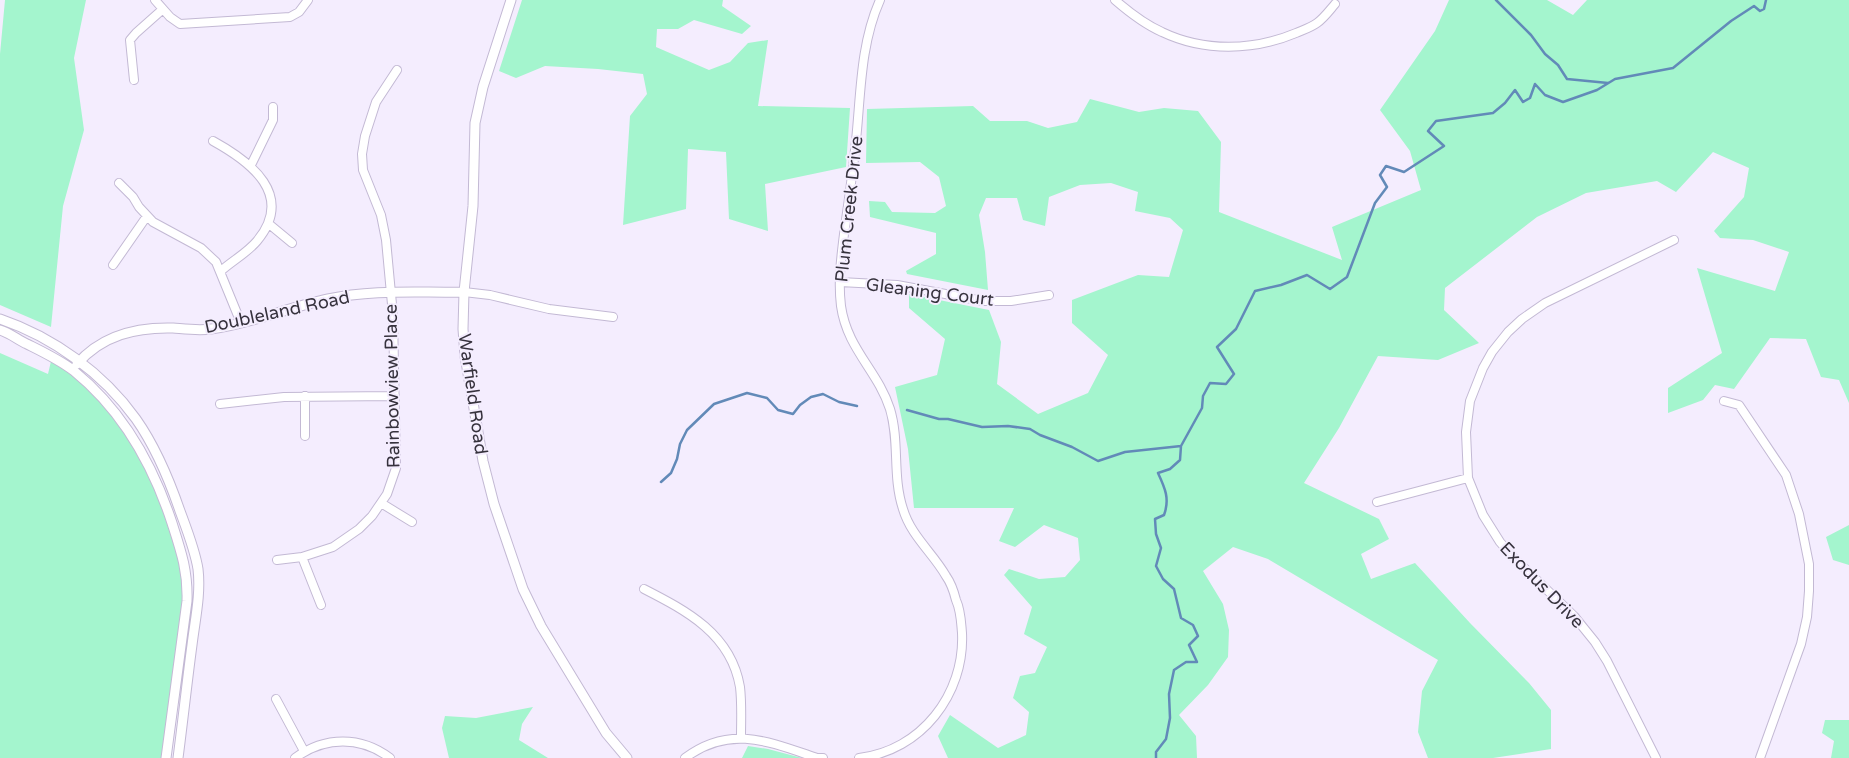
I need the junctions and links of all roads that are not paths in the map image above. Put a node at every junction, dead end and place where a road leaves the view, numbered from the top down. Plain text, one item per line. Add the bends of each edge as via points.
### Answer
1 (155, 0) edge
2 (308, 0) edge
3 (512, 0) edge
4 (880, 0) edge
5 (1115, 0) edge
6 (1335, 4) dead end
7 (163, 8) junction
8 (397, 70) dead end
9 (134, 80) dead end
10 (273, 107) dead end
11 (213, 141) dead end
12 (250, 165) junction
13 (118, 182) dead end
14 (147, 216) junction
15 (268, 224) junction
16 (1674, 240) dead end
17 (292, 243) dead end
18 (113, 265) dead end
19 (221, 270) junction
20 (840, 282) junction
21 (464, 292) junction
22 (391, 293) junction
23 (1049, 295) dead end
24 (613, 317) dead end
25 (0, 319) edge
26 (241, 324) junction
27 (0, 330) edge
28 (80, 361) junction
29 (72, 370) junction
30 (305, 396) junction
31 (395, 396) junction
32 (1724, 400) dead end
33 (220, 404) dead end
34 (306, 436) dead end
35 (1468, 478) junction
36 (1377, 502) dead end
37 (381, 504) junction
38 (412, 522) dead end
39 (302, 557) junction
40 (277, 560) dead end
41 (644, 589) dead end
42 (321, 605) dead end
43 (276, 699) dead end
44 (741, 738) junction
45 (304, 751) junction
46 (166, 758) edge
47 (178, 758) edge
48 (295, 758) edge
49 (390, 758) edge
50 (627, 758) edge
51 (686, 758) edge
52 (823, 758) edge
53 (859, 758) edge
54 (1656, 758) edge
55 (1760, 758) edge

1 - 7 street
2 - 7 street via 299,12 290,17 180,24
3 - 21 street, Warfield Road via 475,123 473,206
4 - 20 street, Plum Creek Drive via 862,69
5 - 6 street via 1134,16 1162,32 1186,41 1234,47 1280,39 1315,25
7 - 9 street via 130,40
8 - 22 street, Rainbowview Place via 376,102 362,154 363,170 381,214
10 - 12 street via 273,120
11 - 12 street
12 - 15 street via 264,180 269,192
13 - 14 street
14 - 18 street
14 - 19 street via 201,248
15 - 17 street
15 - 19 street via 256,242
16 - 35 street, Exodus Drive via 1545,303 1508,332 1483,368 1470,401 1466,432
19 - 26 street
20 - 23 street, Gleaning Court via 897,286 983,301 1011,301
20 - 53 street, Plum Creek Drive via 841,307 848,333 882,390 890,410 896,436 896,482 903,510 917,539 949,582 961,616 963,649 957,676 934,718 899,746
21 - 22 street, Doubleland Road
21 - 24 street via 549,309
21 - 50 street, Warfield Road via 465,356 483,461 523,589 541,626 601,724
22 - 26 street, Doubleland Road via 328,299
22 - 31 street, Rainbowview Place
25 - 28 street via 27,329
26 - 28 street, Doubleland Road via 209,330 154,328 130,331 102,343
27 - 29 street
28 - 29 street, Doubleland Road
28 - 47 street via 136,419 162,465 198,569 198,598
29 - 46 street via 121,420 147,461 183,555 188,579 187,601
30 - 31 street
30 - 33 street
30 - 34 street
31 - 37 street, Rainbowview Place via 396,468
32 - 55 street via 1738,405 1786,475 1800,514 1809,564 1807,617 1801,644
35 - 36 street
35 - 54 street, Exodus Drive via 1483,515 1500,542 1574,616 1595,642
37 - 38 street
37 - 39 street, Rainbowview Place via 359,529 342,542
39 - 40 street, Rainbowview Place
39 - 42 street
41 - 44 street via 693,616 723,646 740,685
43 - 45 street
44 - 51 street via 716,743
44 - 52 street via 768,741
45 - 48 street
45 - 49 street via 329,742 356,741

